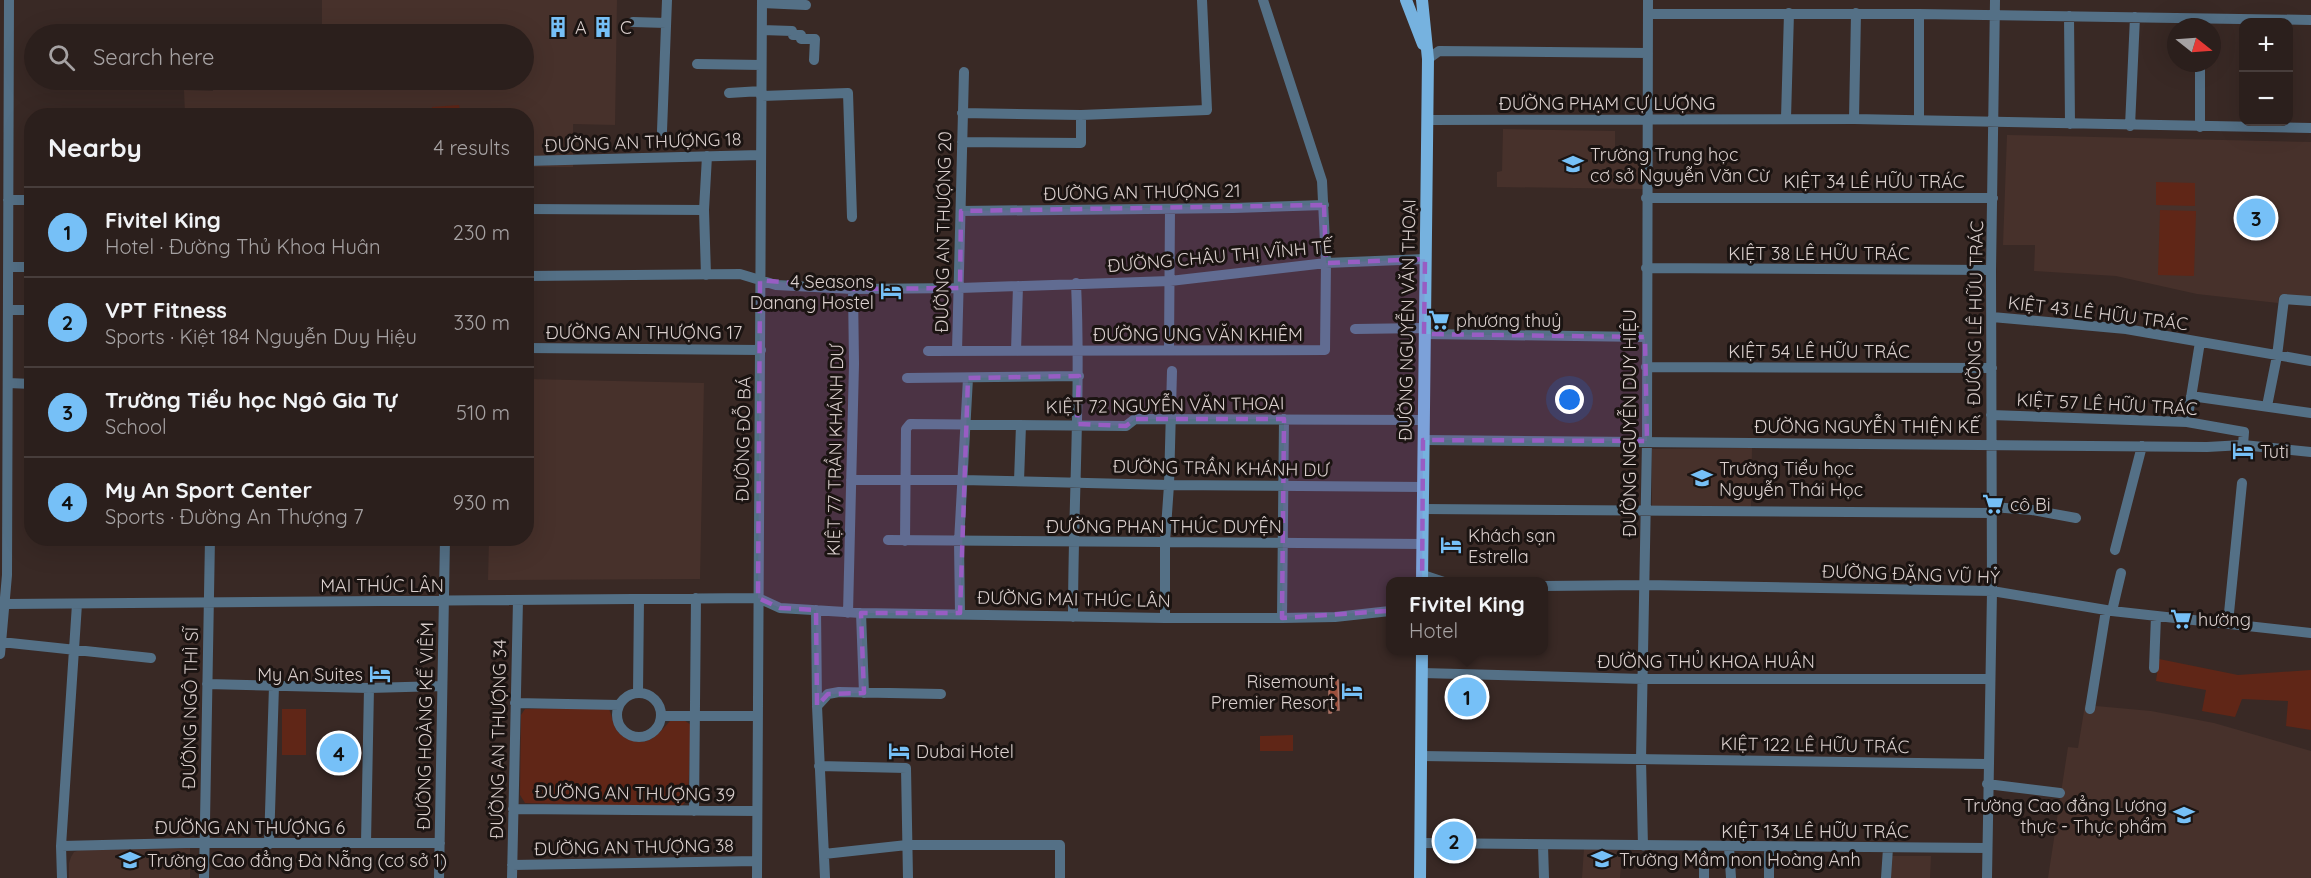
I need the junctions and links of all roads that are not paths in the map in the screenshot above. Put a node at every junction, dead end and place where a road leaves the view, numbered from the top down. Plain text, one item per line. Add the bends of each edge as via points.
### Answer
1 (9, 0) edge
2 (667, 0) edge
3 (1202, 0) edge
4 (1263, 0) edge
5 (1406, 0) edge
6 (1422, 0) edge
7 (1648, 0) edge
8 (1995, 0) edge
9 (762, 2) edge
10 (806, 5) dead end
11 (1789, 13) junction
12 (1856, 13) junction
13 (1648, 14) junction
14 (1919, 14) junction
15 (1996, 15) junction
16 (2069, 16) junction
17 (2135, 17) junction
18 (2167, 20) edge
19 (2311, 20) edge
20 (633, 22) dead end
21 (2221, 22) edge
22 (666, 23) junction
23 (762, 30) junction
24 (1648, 53) junction
25 (4, 59) edge
26 (1428, 59) junction
27 (814, 60) dead end
28 (697, 64) dead end
29 (761, 65) junction
30 (964, 72) dead end
31 (2200, 72) edge
32 (729, 93) dead end
33 (761, 93) junction
34 (962, 113) junction
35 (1081, 115) junction
36 (1786, 118) junction
37 (1854, 119) junction
38 (1428, 120) junction
39 (1648, 120) junction
40 (1919, 120) junction
41 (1994, 122) junction
42 (2070, 124) junction
43 (2130, 126) junction
44 (2200, 127) junction
45 (2311, 128) edge
46 (662, 131) dead end
47 (962, 142) junction
48 (760, 155) junction
49 (707, 156) junction
50 (534, 161) edge
51 (1647, 198) junction
52 (1993, 198) junction
53 (8, 200) junction
54 (24, 200) edge
55 (1324, 205) junction
56 (534, 209) edge
57 (1170, 209) junction
58 (704, 210) junction
59 (961, 211) junction
60 (852, 217) dead end
61 (1425, 259) junction
62 (1326, 263) junction
63 (8, 267) junction
64 (24, 267) edge
65 (1646, 268) junction
66 (1991, 270) junction
67 (706, 274) junction
68 (534, 276) edge
69 (760, 280) junction
70 (1170, 280) junction
71 (1076, 283) junction
72 (1018, 286) junction
73 (960, 288) junction
74 (853, 289) junction
75 (2311, 301) edge
76 (8, 310) junction
77 (24, 310) edge
78 (1992, 317) junction
79 (1355, 329) dead end
80 (1424, 331) junction
81 (1645, 337) junction
82 (2200, 342) junction
83 (534, 348) edge
84 (1169, 349) junction
85 (761, 350) junction
86 (928, 351) dead end
87 (957, 351) junction
88 (1016, 351) junction
89 (1080, 351) junction
90 (2277, 356) junction
91 (2311, 362) edge
92 (1646, 367) junction
93 (1992, 368) junction
94 (1172, 371) dead end
95 (1079, 376) junction
96 (907, 378) dead end
97 (968, 378) junction
98 (8, 383) junction
99 (24, 384) edge
100 (2191, 396) junction
101 (2267, 406) junction
102 (2311, 413) edge
103 (1991, 415) junction
104 (1172, 418) junction
105 (1284, 419) junction
106 (1424, 420) junction
107 (2187, 422) junction
108 (1077, 424) junction
109 (964, 425) junction
110 (1021, 425) junction
111 (1423, 440) junction
112 (1647, 441) junction
113 (1990, 444) junction
114 (2243, 445) junction
115 (2142, 446) junction
116 (2311, 452) edge
117 (850, 480) junction
118 (906, 480) junction
119 (962, 480) junction
120 (1019, 481) junction
121 (1076, 482) junction
122 (2242, 483) dead end
123 (1169, 485) junction
124 (1282, 486) junction
125 (1423, 487) junction
126 (1423, 509) junction
127 (1644, 509) junction
128 (1992, 510) junction
129 (2076, 518) dead end
130 (888, 540) dead end
131 (905, 541) junction
132 (959, 542) junction
133 (1073, 542) junction
134 (1165, 542) junction
135 (1282, 543) junction
136 (1423, 544) junction
137 (210, 546) edge
138 (446, 546) edge
139 (2115, 550) dead end
140 (2121, 573) dead end
141 (1423, 577) edge
142 (1645, 585) junction
143 (1548, 586) edge
144 (1992, 591) junction
145 (696, 598) junction
146 (758, 598) junction
147 (639, 599) junction
148 (518, 600) junction
149 (444, 601) junction
150 (209, 603) junction
151 (6, 604) junction
152 (77, 604) junction
153 (816, 610) junction
154 (2109, 610) junction
155 (1386, 611) edge
156 (848, 613) junction
157 (861, 613) junction
158 (960, 613) junction
159 (2156, 616) junction
160 (1073, 617) junction
161 (1165, 618) junction
162 (1282, 618) junction
163 (2228, 623) junction
164 (2311, 633) edge
165 (2, 642) junction
166 (74, 650) junction
167 (0, 654) edge
168 (1422, 655) edge
169 (151, 658) dead end
170 (2154, 669) dead end
171 (1422, 672) junction
172 (1643, 678) junction
173 (1989, 679) junction
174 (207, 684) junction
175 (274, 686) junction
176 (442, 686) junction
177 (369, 688) junction
178 (638, 693) junction
179 (864, 693) junction
180 (941, 693) dead end
181 (515, 703) junction
182 (619, 705) junction
183 (817, 705) junction
184 (2090, 709) dead end
185 (662, 716) junction
186 (695, 716) junction
187 (757, 716) junction
188 (1421, 756) junction
189 (1641, 760) junction
190 (1988, 764) junction
191 (819, 766) junction
192 (1987, 784) junction
193 (2060, 793) dead end
194 (513, 809) junction
195 (694, 811) junction
196 (757, 811) junction
197 (204, 843) junction
198 (366, 843) junction
199 (440, 843) junction
200 (1421, 843) junction
201 (269, 844) junction
202 (907, 845) junction
203 (1543, 845) junction
204 (61, 846) junction
205 (1643, 846) junction
206 (1704, 847) junction
207 (1729, 847) junction
208 (1769, 847) junction
209 (1888, 848) junction
210 (1987, 848) junction
211 (824, 854) junction
212 (757, 861) junction
213 (512, 865) junction
214 (62, 878) edge
215 (204, 878) edge
216 (439, 878) edge
217 (512, 878) edge
218 (756, 878) edge
219 (825, 878) edge
220 (908, 878) edge
221 (1060, 878) edge
222 (1420, 878) edge
223 (1544, 878) edge
224 (1704, 878) edge
225 (1731, 878) edge
226 (1769, 878) edge
227 (1886, 878) edge
228 (1987, 878) edge

1 - 25 street
2 - 22 street
3 - 35 street via 1207,110
4 - 55 street, ĐƯỜNG UNG VĂN KHIÊM via 1322,181
5 - 26 main road, ĐƯỜNG NGUYỄN VĂN THOẠI
6 - 26 main road, ĐƯỜNG NGUYỄN VĂN THOẠI
7 - 13 street, ĐƯỜNG NGUYỄN DUY HIỆU
8 - 15 street, ĐƯỜNG LÊ HỮU TRÁC
9 - 10 street
9 - 23 street, ĐƯỜNG ĐỖ BÁ
11 - 12 street
11 - 13 street
11 - 36 street
12 - 14 street
12 - 37 street
13 - 24 street, ĐƯỜNG NGUYỄN DUY HIỆU
14 - 15 street
14 - 40 street
15 - 16 street
15 - 41 street, ĐƯỜNG LÊ HỮU TRÁC
16 - 17 street
16 - 42 street
17 - 18 street
17 - 43 street
19 - 21 street
20 - 22 street
22 - 46 street
23 - 27 street via 792,31 801,39 815,39
23 - 29 street, ĐƯỜNG ĐỖ BÁ
24 - 26 street via 1439,51
24 - 39 street, ĐƯỜNG NGUYỄN DUY HIỆU
25 - 53 street
26 - 38 main road, ĐƯỜNG NGUYỄN VĂN THOẠI
28 - 29 street
29 - 33 street, ĐƯỜNG ĐỖ BÁ
30 - 34 street, ĐƯỜNG AN THƯỢNG 20
31 - 44 street
32 - 33 street
33 - 48 street, ĐƯỜNG ĐỖ BÁ
33 - 60 street via 848,93
34 - 35 street
34 - 47 street, ĐƯỜNG AN THƯỢNG 20
35 - 47 street via 1081,143
36 - 37 street, ĐƯỜNG PHẠM CỰ LƯỢNG
36 - 39 street, ĐƯỜNG PHẠM CỰ LƯỢNG
37 - 40 street, ĐƯỜNG PHẠM CỰ LƯỢNG
38 - 39 street, ĐƯỜNG PHẠM CỰ LƯỢNG
38 - 61 main road, ĐƯỜNG NGUYỄN VĂN THOẠI
39 - 51 street, ĐƯỜNG NGUYỄN DUY HIỆU
40 - 41 street, ĐƯỜNG PHẠM CỰ LƯỢNG
41 - 42 street, ĐƯỜNG PHẠM CỰ LƯỢNG
41 - 52 street, ĐƯỜNG LÊ HỮU TRÁC
42 - 43 street, ĐƯỜNG PHẠM CỰ LƯỢNG
43 - 44 street, ĐƯỜNG PHẠM CỰ LƯỢNG
44 - 45 street, ĐƯỜNG PHẠM CỰ LƯỢNG
47 - 59 street, ĐƯỜNG AN THƯỢNG 20
48 - 49 street, ĐƯỜNG AN THƯỢNG 18
48 - 69 street, ĐƯỜNG ĐỖ BÁ
49 - 50 street, ĐƯỜNG AN THƯỢNG 18
49 - 58 street
51 - 52 street, KIỆT 34 LÊ HỮU TRÁC
51 - 65 street, ĐƯỜNG NGUYỄN DUY HIỆU
52 - 66 street, ĐƯỜNG LÊ HỮU TRÁC
53 - 54 street
53 - 63 street
55 - 57 street, ĐƯỜNG AN THƯỢNG 21
55 - 62 street, ĐƯỜNG UNG VĂN KHIÊM
56 - 58 street
57 - 59 street, ĐƯỜNG AN THƯỢNG 21
57 - 70 street
58 - 67 street
59 - 73 street, ĐƯỜNG AN THƯỢNG 20
61 - 62 street, ĐƯỜNG CHÂU THỊ VĨNH TẾ
61 - 80 main road, ĐƯỜNG NGUYỄN VĂN THOẠI
62 - 70 street, ĐƯỜNG CHÂU THỊ VĨNH TẾ
62 - 84 street, ĐƯỜNG UNG VĂN KHIÊM via 1325,350
63 - 64 street
63 - 76 street
65 - 66 street, KIỆT 38 LÊ HỮU TRÁC
65 - 81 street, ĐƯỜNG NGUYỄN DUY HIỆU
66 - 78 street, ĐƯỜNG LÊ HỮU TRÁC
67 - 68 street, ĐƯỜNG CHÂU THỊ VĨNH TẾ
67 - 69 street, ĐƯỜNG CHÂU THỊ VĨNH TẾ via 740,274
69 - 74 street, ĐƯỜNG CHÂU THỊ VĨNH TẾ via 776,285
69 - 85 street, ĐƯỜNG ĐỖ BÁ
70 - 71 street, ĐƯỜNG CHÂU THỊ VĨNH TẾ
70 - 84 street
71 - 72 street, ĐƯỜNG CHÂU THỊ VĨNH TẾ
71 - 89 street
72 - 73 street, ĐƯỜNG CHÂU THỊ VĨNH TẾ
72 - 88 street
73 - 74 street, ĐƯỜNG CHÂU THỊ VĨNH TẾ
73 - 87 street, ĐƯỜNG AN THƯỢNG 20
74 - 117 street, KIỆT 77 TRẦN KHÁNH DƯ
75 - 90 street via 2284,299
76 - 77 street
76 - 98 street
78 - 82 street, KIỆT 43 LÊ HỮU TRÁC via 2126,329
78 - 93 street, ĐƯỜNG LÊ HỮU TRÁC
79 - 80 street
80 - 81 street
80 - 106 main road, ĐƯỜNG NGUYỄN VĂN THOẠI
81 - 92 street, ĐƯỜNG NGUYỄN DUY HIỆU
82 - 90 street, KIỆT 43 LÊ HỮU TRÁC
82 - 100 street, KIỆT 43 LÊ HỮU TRÁC
83 - 85 street, ĐƯỜNG AN THƯỢNG 17
84 - 89 street, ĐƯỜNG UNG VĂN KHIÊM
85 - 146 street, ĐƯỜNG ĐỖ BÁ
86 - 87 street, ĐƯỜNG UNG VĂN KHIÊM
87 - 88 street, ĐƯỜNG UNG VĂN KHIÊM
88 - 89 street, ĐƯỜNG UNG VĂN KHIÊM
89 - 95 street
90 - 91 street, KIỆT 43 LÊ HỮU TRÁC
90 - 101 street
92 - 93 street, KIỆT 54 LÊ HỮU TRÁC
92 - 112 street, ĐƯỜNG NGUYỄN DUY HIỆU
93 - 103 street, ĐƯỜNG LÊ HỮU TRÁC
94 - 104 street
95 - 97 street
95 - 108 street
96 - 97 street
97 - 109 street
98 - 99 street
98 - 151 street
100 - 101 street
100 - 107 street, KIỆT 43 LÊ HỮU TRÁC
101 - 102 street
103 - 107 street, KIỆT 57 LÊ HỮU TRÁC
103 - 113 street, ĐƯỜNG LÊ HỮU TRÁC
104 - 105 street, KIỆT 72 NGUYỄN VĂN THOẠI
104 - 108 street, KIỆT 72 NGUYỄN VĂN THOẠI via 1135,419 1126,426
104 - 123 street
105 - 106 street, KIỆT 72 NGUYỄN VĂN THOẠI
105 - 124 street
106 - 111 main road, ĐƯỜNG NGUYỄN VĂN THOẠI
107 - 114 street, KIỆT 57 LÊ HỮU TRÁC via 2244,432
108 - 110 street, KIỆT 72 NGUYỄN VĂN THOẠI
108 - 121 street
109 - 110 street, KIỆT 72 NGUYỄN VĂN THOẠI
109 - 118 street, KIỆT 72 NGUYỄN VĂN THOẠI via 907,426
109 - 119 street
110 - 120 street
111 - 112 street, ĐƯỜNG NGUYỄN THIỆN KẾ
111 - 125 main road, ĐƯỜNG NGUYỄN VĂN THOẠI
112 - 113 street, ĐƯỜNG NGUYỄN THIỆN KẾ
112 - 127 street, ĐƯỜNG NGUYỄN DUY HIỆU
113 - 115 street, ĐƯỜNG NGUYỄN THIỆN KẾ
113 - 128 street, ĐƯỜNG LÊ HỮU TRÁC
114 - 115 street, ĐƯỜNG NGUYỄN THIỆN KẾ
114 - 116 street, ĐƯỜNG NGUYỄN THIỆN KẾ
115 - 139 street
117 - 118 street, ĐƯỜNG TRẦN KHÁNH DƯ
117 - 156 street, KIỆT 77 TRẦN KHÁNH DƯ
118 - 119 street, ĐƯỜNG TRẦN KHÁNH DƯ
118 - 131 street
119 - 120 street, ĐƯỜNG TRẦN KHÁNH DƯ
119 - 132 street
120 - 121 street, ĐƯỜNG TRẦN KHÁNH DƯ
121 - 123 street, ĐƯỜNG TRẦN KHÁNH DƯ
121 - 133 street
122 - 163 street
123 - 124 street, ĐƯỜNG TRẦN KHÁNH DƯ
123 - 134 street
124 - 125 street, ĐƯỜNG TRẦN KHÁNH DƯ
124 - 135 street
125 - 126 main road, ĐƯỜNG NGUYỄN VĂN THOẠI
126 - 127 street
126 - 136 main road, ĐƯỜNG NGUYỄN VĂN THOẠI
127 - 128 street
127 - 142 street, ĐƯỜNG NGUYỄN DUY HIỆU
128 - 129 street via 2032,510
128 - 144 street, ĐƯỜNG LÊ HỮU TRÁC
130 - 131 street, ĐƯỜNG PHAN THÚC DUYỆN
131 - 132 street, ĐƯỜNG PHAN THÚC DUYỆN
132 - 133 street, ĐƯỜNG PHAN THÚC DUYỆN
132 - 158 street
133 - 134 street, ĐƯỜNG PHAN THÚC DUYỆN
133 - 160 street
134 - 135 street, ĐƯỜNG PHAN THÚC DUYỆN
134 - 161 street
135 - 136 street, ĐƯỜNG PHAN THÚC DUYỆN
135 - 162 street
136 - 141 main road, ĐƯỜNG NGUYỄN VĂN THOẠI
137 - 150 street, ĐƯỜNG NGÔ THÌ SĨ
138 - 149 street, ĐƯỜNG HOÀNG KẾ VIÊM
140 - 154 street
142 - 143 street, ĐƯỜNG ĐẶNG VŨ HỶ
142 - 144 street, ĐƯỜNG ĐẶNG VŨ HỶ
142 - 172 street, ĐƯỜNG NGUYỄN DUY HIỆU
144 - 154 street, ĐƯỜNG ĐẶNG VŨ HỶ
144 - 173 street, ĐƯỜNG LÊ HỮU TRÁC
145 - 146 street, MAI THÚC LÂN
145 - 147 street, MAI THÚC LÂN
145 - 186 street
146 - 153 street, ĐƯỜNG MAI THÚC LÂN via 780,608
146 - 187 street, ĐƯỜNG ĐỖ BÁ
147 - 148 street, MAI THÚC LÂN
147 - 178 street
148 - 149 street, MAI THÚC LÂN
148 - 181 street, ĐƯỜNG AN THƯỢNG 34
149 - 150 street, MAI THÚC LÂN
149 - 176 street, ĐƯỜNG HOÀNG KẾ VIÊM
150 - 152 street, MAI THÚC LÂN
150 - 174 street, ĐƯỜNG NGÔ THÌ SĨ
151 - 152 street, MAI THÚC LÂN
151 - 165 street
152 - 166 street
153 - 156 street, ĐƯỜNG MAI THÚC LÂN
153 - 183 street
154 - 159 street, ĐƯỜNG ĐẶNG VŨ HỶ
154 - 184 street
155 - 162 street, ĐƯỜNG MAI THÚC LÂN
156 - 157 street, ĐƯỜNG MAI THÚC LÂN
157 - 158 street, ĐƯỜNG MAI THÚC LÂN
157 - 179 street
158 - 160 street, ĐƯỜNG MAI THÚC LÂN
159 - 163 street, ĐƯỜNG ĐẶNG VŨ HỶ
159 - 170 street
160 - 161 street, ĐƯỜNG MAI THÚC LÂN
161 - 162 street, ĐƯỜNG MAI THÚC LÂN
163 - 164 street, ĐƯỜNG ĐẶNG VŨ HỶ
165 - 166 street
165 - 167 street
166 - 169 street
166 - 204 street
168 - 171 main road
171 - 172 street, ĐƯỜNG THỦ KHOA HUÂN
171 - 188 main road
172 - 173 street, ĐƯỜNG THỦ KHOA HUÂN
172 - 189 street, ĐƯỜNG NGUYỄN DUY HIỆU
173 - 190 street, ĐƯỜNG LÊ HỮU TRÁC
174 - 175 street
174 - 197 street, ĐƯỜNG NGÔ THÌ SĨ
175 - 177 street
175 - 201 street
176 - 177 street
176 - 199 street, ĐƯỜNG HOÀNG KẾ VIÊM
177 - 198 street
178 - 182 street via 627,696
178 - 185 street via 658,702
179 - 180 street
179 - 183 street via 828,694
181 - 182 street
181 - 194 street, ĐƯỜNG AN THƯỢNG 34
182 - 185 street via 620,726 630,736 651,734
183 - 191 street
185 - 186 street
186 - 187 street
186 - 195 street
187 - 196 street, ĐƯỜNG ĐỖ BÁ
188 - 189 street, KIỆT 122 LÊ HỮU TRÁC
188 - 200 main road
189 - 190 street, KIỆT 122 LÊ HỮU TRÁC
189 - 205 street, ĐƯỜNG NGUYỄN DUY HIỆU
190 - 192 street, ĐƯỜNG LÊ HỮU TRÁC
191 - 202 street via 906,768
191 - 211 street
192 - 193 street
192 - 210 street, ĐƯỜNG LÊ HỮU TRÁC
194 - 195 street, ĐƯỜNG AN THƯỢNG 39
194 - 213 street, ĐƯỜNG AN THƯỢNG 34
195 - 196 street, ĐƯỜNG AN THƯỢNG 39
196 - 212 street, ĐƯỜNG ĐỖ BÁ
197 - 201 street, ĐƯỜNG AN THƯỢNG 6
197 - 204 street, ĐƯỜNG AN THƯỢNG 6
197 - 215 street, ĐƯỜNG NGÔ THÌ SĨ
198 - 199 street, ĐƯỜNG AN THƯỢNG 6
198 - 201 street, ĐƯỜNG AN THƯỢNG 6
199 - 216 street, ĐƯỜNG HOÀNG KẾ VIÊM
200 - 203 street, KIỆT 134 LÊ HỮU TRÁC
200 - 222 main road
202 - 211 street
202 - 220 street
202 - 221 street via 1060,846
203 - 205 street, KIỆT 134 LÊ HỮU TRÁC
203 - 223 street
204 - 214 street
205 - 206 street, KIỆT 134 LÊ HỮU TRÁC
206 - 207 street, KIỆT 134 LÊ HỮU TRÁC
206 - 224 street
207 - 208 street, KIỆT 134 LÊ HỮU TRÁC
207 - 225 street
208 - 209 street, KIỆT 134 LÊ HỮU TRÁC
208 - 226 street
209 - 210 street, KIỆT 134 LÊ HỮU TRÁC
209 - 227 street
210 - 228 street, ĐƯỜNG LÊ HỮU TRÁC
211 - 219 street
212 - 213 street, ĐƯỜNG AN THƯỢNG 38
212 - 218 street, ĐƯỜNG ĐỖ BÁ
213 - 217 street, ĐƯỜNG AN THƯỢNG 34

